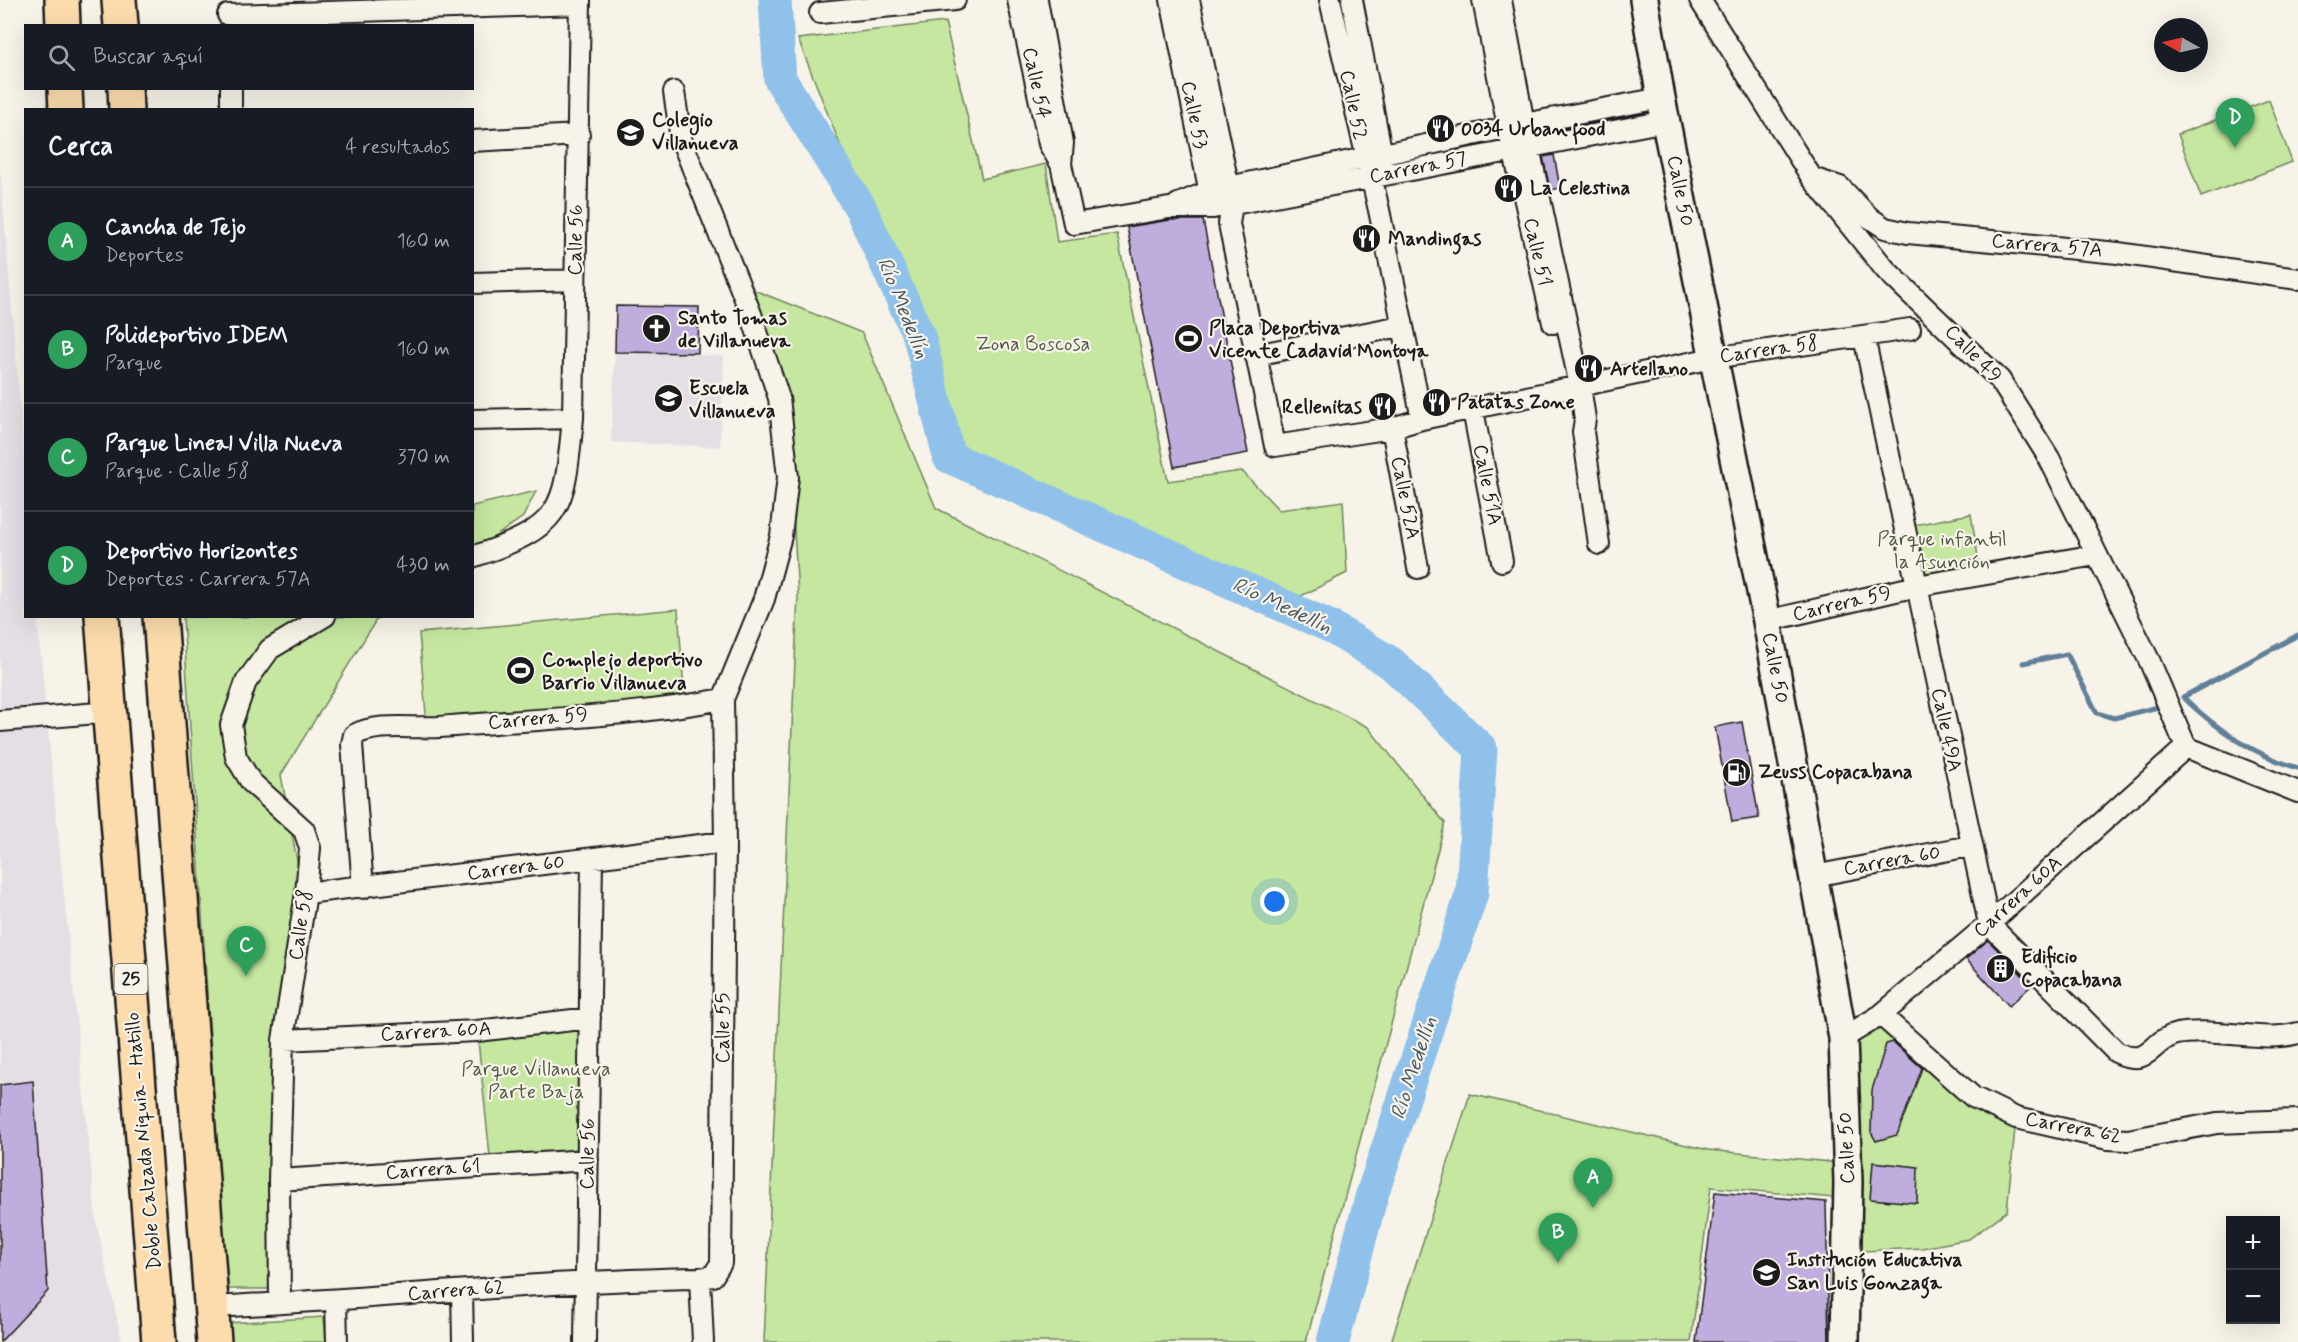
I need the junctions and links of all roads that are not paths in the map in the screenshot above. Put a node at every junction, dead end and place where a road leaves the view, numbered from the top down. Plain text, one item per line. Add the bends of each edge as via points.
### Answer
1 (62, 0) edge
2 (120, 0) edge
3 (955, 0) edge
4 (1018, 0) edge
5 (1037, 0) edge
6 (1171, 0) edge
7 (1189, 0) edge
8 (1330, 0) edge
9 (1352, 0) edge
10 (1483, 0) edge
11 (1501, 0) edge
12 (1644, 0) edge
13 (1700, 0) edge
14 (937, 1) edge
15 (580, 2) edge
16 (228, 13) edge
17 (820, 13) dead end
18 (63, 24) edge
19 (121, 24) edge
20 (65, 90) edge
21 (125, 90) edge
22 (231, 90) edge
23 (674, 92) dead end
24 (66, 108) edge
25 (126, 108) edge
26 (231, 108) edge
27 (1664, 110) junction
28 (1516, 125) junction
29 (579, 135) junction
30 (474, 141) edge
31 (1521, 148) junction
32 (1061, 164) junction
33 (1376, 167) junction
34 (1812, 178) junction
35 (1221, 198) junction
36 (1074, 224) joint
37 (2298, 279) edge
38 (575, 280) junction
39 (474, 283) edge
40 (1401, 326) junction
41 (1910, 329) dead end
42 (1864, 337) junction
43 (1256, 356) junction
44 (1713, 358) junction
45 (1574, 388) junction
46 (1473, 410) junction
47 (573, 418) junction
48 (1422, 419) junction
49 (474, 420) edge
50 (1392, 428) junction
51 (1599, 544) dead end
52 (2096, 555) junction
53 (474, 556) edge
54 (1502, 561) dead end
55 (1418, 568) dead end
56 (1917, 586) junction
57 (102, 618) edge
58 (160, 618) edge
59 (322, 618) edge
60 (1767, 621) junction
61 (723, 699) junction
62 (110, 712) junction
63 (0, 721) edge
64 (2186, 747) junction
65 (2298, 792) edge
66 (725, 842) junction
67 (1970, 846) junction
68 (592, 859) junction
69 (1814, 876) junction
70 (363, 888) junction
71 (306, 893) junction
72 (1989, 924) junction
73 (1881, 1015) junction
74 (590, 1018) junction
75 (2298, 1033) edge
76 (1843, 1038) junction
77 (283, 1040) junction
78 (2298, 1120) edge
79 (588, 1160) junction
80 (279, 1180) junction
81 (700, 1278) junction
82 (585, 1281) junction
83 (462, 1291) junction
84 (336, 1301) junction
85 (280, 1304) junction
86 (212, 1307) junction
87 (159, 1342) edge
88 (214, 1342) edge
89 (337, 1342) edge
90 (464, 1342) edge
91 (585, 1342) edge
92 (703, 1342) edge
93 (1845, 1342) edge

1 - 18 highway
2 - 19 highway
3 - 14 street
4 - 32 street, Calle 54 via 1049,144
5 - 32 street, Calle 54 via 1063,143
6 - 35 street, Calle 53
7 - 35 street, Calle 53
8 - 33 street, Calle 52
9 - 33 street, Calle 52
10 - 28 street, Calle 51
11 - 28 street, Calle 51
12 - 27 main road, Calle 50
13 - 34 street, Calle 49
14 - 17 street
15 - 16 street
15 - 29 street, Calle 56
20 - 24 highway
21 - 25 highway
22 - 26 street
23 - 61 street via 681,139 751,314 779,398 788,477 781,536 764,599
27 - 28 street, Carrera 57
27 - 31 street, Carrera 57
27 - 44 main road, Calle 50
28 - 31 street, Calle 51
28 - 33 street, Carrera 57
29 - 30 street
29 - 38 street, Calle 56
31 - 33 street, Carrera 57
31 - 45 street, Calle 51
32 - 36 street, Calle 54
33 - 35 street, Carrera 57
33 - 40 street, Calle 52 via 1379,210
34 - 37 street, Carrera 57A via 1840,187 1885,228 1908,233 2118,253
34 - 52 street, Calle 49 via 1885,269 2000,380 2049,458
35 - 36 street, Carrera 57
35 - 43 street
38 - 39 street
38 - 47 street, Calle 56
40 - 43 street
40 - 48 street, Calle 52
41 - 42 street, Carrera 58
42 - 44 street, Carrera 58
42 - 56 street, Calle 49A
43 - 50 street, Carrera 58 via 1275,446
44 - 45 street, Carrera 58
44 - 60 main road, Calle 50
45 - 46 street, Carrera 58
45 - 51 street, Calle 51 via 1585,419 1583,432
46 - 48 street, Carrera 58
46 - 54 street, Calle 51A
47 - 49 street
47 - 53 street, Calle 56 via 567,480 556,510 535,532
48 - 50 street, Carrera 58
50 - 55 street, Calle 52A
52 - 56 street, Carrera 59
52 - 64 street, Calle 49 via 2150,662
56 - 60 street, Carrera 59
56 - 67 street, Calle 49A
57 - 62 highway, Doble Calzada Niquia - Hatillo / 25
58 - 86 highway
59 - 71 street, Calle 58 via 270,649 246,682 231,725 237,757 251,782 304,830 310,848
60 - 69 main road, Calle 50
61 - 66 street, Calle 55
61 - 70 street, Carrera 59 via 686,706 425,728 366,728 354,735 352,744
62 - 63 street
62 - 87 highway, Doble Calzada Niquia - Hatillo / 25
64 - 65 street
64 - 72 street, Carrera 60A
66 - 68 street, Carrera 60
66 - 81 street, Calle 55 via 722,1263 713,1276
67 - 69 street, Carrera 60
67 - 72 street, Calle 49A
68 - 70 street, Carrera 60
68 - 74 street, Calle 56
69 - 76 main road, Calle 50
70 - 71 street, Carrera 60
71 - 77 street, Calle 58
72 - 73 street, Carrera 60A
72 - 75 street via 2116,1052 2126,1057 2148,1054 2176,1034
73 - 76 street, Carrera 60A
73 - 78 street, Carrera 62 via 1973,1097 2016,1118 2128,1140 2217,1123
74 - 77 street, Carrera 60A via 477,1031
74 - 79 street, Calle 56
76 - 93 main road, Calle 50 via 1848,1182
77 - 80 street, Calle 58
79 - 80 street, Carrera 61
79 - 82 street, Calle 56
80 - 85 street, Calle 58
81 - 82 street, Carrera 62
81 - 92 street
82 - 83 street, Carrera 62
82 - 91 street, Calle 56
83 - 84 street, Carrera 62
83 - 90 street
84 - 85 street, Carrera 62
84 - 89 street
85 - 86 street, Carrera 62
86 - 88 highway

